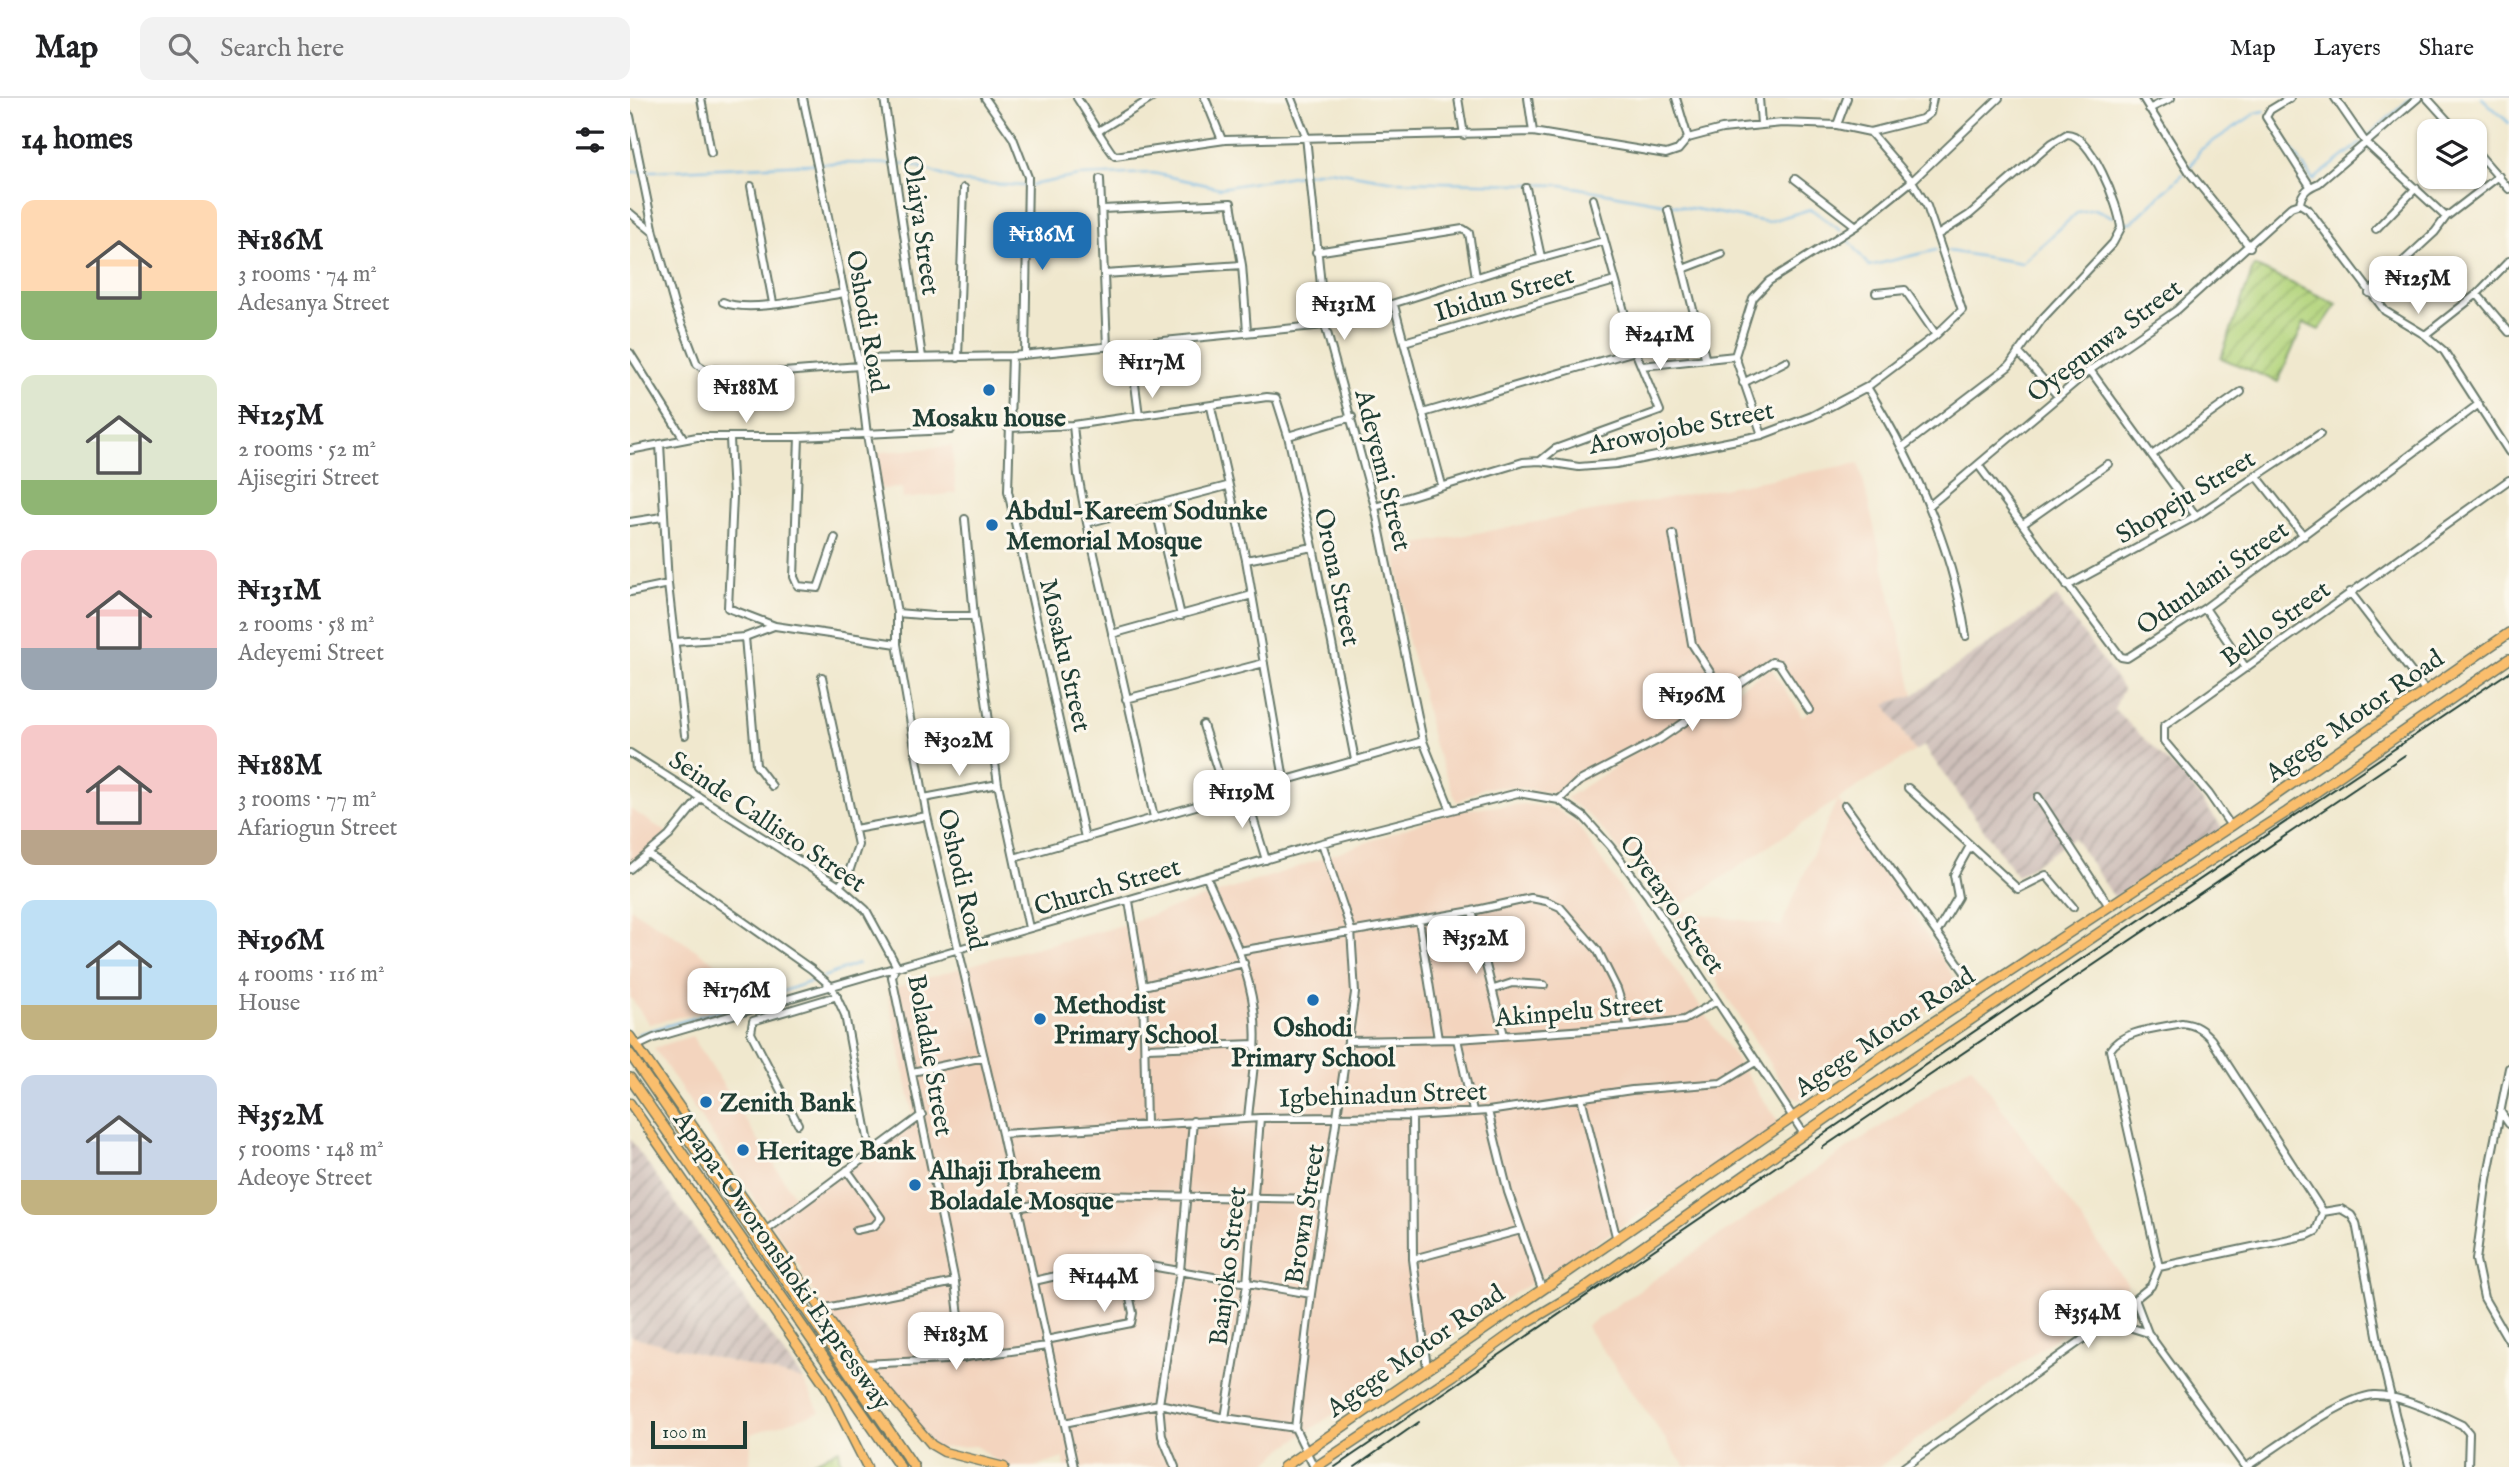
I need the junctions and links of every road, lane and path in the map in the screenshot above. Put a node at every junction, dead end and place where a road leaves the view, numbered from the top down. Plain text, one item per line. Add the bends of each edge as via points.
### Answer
1 (701, 98) edge
2 (803, 98) edge
3 (884, 98) edge
4 (985, 98) edge
5 (1077, 98) edge
6 (1152, 98) edge
7 (1205, 98) edge
8 (1291, 98) edge
9 (1458, 98) edge
10 (1528, 98) edge
11 (1676, 98) edge
12 (1759, 98) edge
13 (1847, 98) edge
14 (1933, 98) edge
15 (1999, 98) edge
16 (2143, 98) edge
17 (2171, 98) edge
18 (2290, 98) edge
19 (2335, 98) edge
20 (2418, 98) edge
21 (2427, 98) edge
22 (2150, 109) junction
23 (630, 116) edge
24 (2446, 119) edge
25 (1761, 124) junction
26 (1837, 125) junction
27 (1100, 130) junction
28 (1533, 132) junction
29 (1870, 132) junction
30 (1464, 135) junction
31 (1306, 136) junction
32 (1688, 138) junction
33 (1222, 140) junction
34 (2366, 143) junction
35 (711, 153) dead end
36 (2487, 163) edge
37 (2499, 176) junction
38 (1100, 179) dead end
39 (1795, 179) dead end
40 (1912, 181) junction
41 (751, 186) dead end
42 (2310, 186) junction
43 (964, 188) dead end
44 (1526, 188) dead end
45 (2416, 188) junction
46 (2509, 189) edge
47 (1593, 198) dead end
48 (2300, 204) junction
49 (1102, 209) junction
50 (1668, 211) dead end
51 (630, 213) edge
52 (2446, 217) junction
53 (1856, 226) junction
54 (2376, 229) dead end
55 (654, 233) junction
56 (1939, 234) junction
57 (1604, 241) junction
58 (2250, 247) junction
59 (1316, 252) junction
60 (1722, 254) dead end
61 (1541, 257) junction
62 (2509, 261) edge
63 (1242, 265) junction
64 (1683, 269) junction
65 (1104, 274) junction
66 (1476, 277) junction
67 (1615, 281) junction
68 (845, 293) junction
69 (1876, 293) dead end
70 (2370, 293) junction
71 (2477, 294) junction
72 (723, 302) dead end
73 (773, 303) junction
74 (1394, 305) junction
75 (1325, 325) junction
76 (1247, 331) junction
77 (2509, 332) edge
78 (1936, 335) junction
79 (2425, 335) junction
80 (1404, 342) junction
81 (1130, 344) junction
82 (1107, 347) junction
83 (1635, 351) junction
84 (2018, 352) junction
85 (630, 353) edge
86 (1025, 355) junction
87 (1012, 356) junction
88 (1735, 356) junction
89 (922, 357) junction
90 (958, 358) junction
91 (1705, 358) junction
92 (1786, 361) dead end
93 (859, 363) junction
94 (1642, 366) junction
95 (2090, 370) junction
96 (1743, 383) junction
97 (1867, 387) junction
98 (2241, 392) dead end
99 (2059, 396) junction
100 (2479, 404) junction
101 (1211, 407) junction
102 (1423, 414) junction
103 (1139, 416) junction
104 (1352, 416) junction
105 (1073, 425) junction
106 (1008, 428) junction
107 (951, 430) dead end
108 (2320, 434) dead end
109 (867, 435) junction
110 (1762, 435) junction
111 (1288, 436) junction
112 (799, 438) junction
113 (684, 439) junction
114 (730, 439) junction
115 (660, 444) junction
116 (1904, 446) junction
117 (630, 450) edge
118 (2509, 452) edge
119 (2152, 455) junction
120 (1540, 461) junction
121 (2108, 464) dead end
122 (1979, 466) junction
123 (2256, 475) junction
124 (2509, 480) edge
125 (1442, 485) junction
126 (1227, 486) junction
127 (1155, 505) junction
128 (1930, 506) junction
129 (1375, 507) junction
130 (2196, 516) junction
131 (662, 517) junction
132 (965, 519) dead end
133 (630, 522) edge
134 (1087, 523) junction
135 (2023, 524) junction
136 (1673, 534) dead end
137 (2304, 536) junction
138 (835, 538) dead end
139 (1313, 547) junction
140 (1246, 561) junction
141 (668, 584) junction
142 (2067, 586) junction
143 (630, 592) edge
144 (2350, 592) junction
145 (1252, 595) junction
146 (2205, 608) junction
147 (897, 612) junction
148 (974, 615) junction
149 (1181, 616) junction
150 (775, 625) junction
151 (2509, 633) edge
152 (1112, 634) junction
153 (1966, 636) dead end
154 (744, 637) junction
155 (674, 642) junction
156 (897, 644) junction
157 (2509, 659) edge
158 (1264, 663) junction
159 (2246, 668) junction
160 (822, 677) dead end
161 (2425, 690) junction
162 (1724, 694) junction
163 (1126, 699) junction
164 (1809, 710) dead end
165 (1203, 725) dead end
166 (685, 735) dead end
167 (1423, 741) junction
168 (630, 753) edge
169 (1355, 760) junction
170 (1284, 779) junction
171 (998, 784) junction
172 (772, 786) dead end
173 (1908, 788) dead end
174 (1245, 792) junction
175 (1226, 797) junction
176 (2038, 797) dead end
177 (700, 798) junction
178 (924, 799) junction
179 (1559, 800) junction
180 (1845, 805) dead end
181 (1450, 808) junction
182 (927, 816) junction
183 (1154, 817) junction
184 (2231, 826) junction
185 (855, 829) junction
186 (1085, 838) junction
187 (1322, 843) junction
188 (1970, 846) junction
189 (649, 855) junction
190 (1014, 858) junction
191 (1266, 860) junction
192 (630, 869) edge
193 (1207, 878) junction
194 (839, 886) junction
195 (1129, 901) junction
196 (2073, 906) dead end
197 (2109, 906) junction
198 (1472, 911) junction
199 (1419, 920) junction
200 (1028, 929) junction
201 (1351, 930) junction
202 (1937, 932) junction
203 (959, 948) junction
204 (1239, 951) junction
205 (1244, 963) junction
206 (896, 965) junction
207 (1544, 985) dead end
208 (1143, 986) junction
209 (832, 987) junction
210 (1494, 989) junction
211 (1979, 992) junction
212 (837, 996) junction
213 (1717, 1001) junction
214 (1629, 1027) junction
215 (1504, 1035) junction
216 (630, 1036) edge
217 (1438, 1039) junction
218 (1457, 1039) junction
219 (1349, 1041) junction
220 (1255, 1044) junction
221 (1147, 1048) junction
222 (634, 1050) edge
223 (984, 1058) junction
224 (1757, 1061) junction
225 (2509, 1068) edge
226 (912, 1072) junction
227 (630, 1078) edge
228 (1581, 1097) junction
229 (630, 1103) edge
230 (1473, 1111) junction
231 (1488, 1111) junction
232 (2500, 1111) junction
233 (922, 1115) junction
234 (1339, 1115) junction
235 (1412, 1116) junction
236 (1248, 1118) junction
237 (1260, 1118) junction
238 (1794, 1118) junction
239 (1193, 1121) junction
240 (798, 1124) dead end
241 (1146, 1124) junction
242 (2509, 1124) edge
243 (1002, 1134) junction
244 (1804, 1134) junction
245 (871, 1154) junction
246 (847, 1170) junction
247 (1256, 1195) junction
248 (1188, 1196) junction
249 (1324, 1199) junction
250 (1017, 1208) junction
251 (2323, 1212) junction
252 (766, 1230) junction
253 (856, 1230) dead end
254 (1521, 1230) junction
255 (757, 1237) junction
256 (1617, 1240) junction
257 (1413, 1259) junction
258 (1122, 1261) junction
259 (2159, 1267) junction
260 (1180, 1271) junction
261 (1034, 1281) junction
262 (955, 1282) junction
263 (1247, 1284) junction
264 (1542, 1289) junction
265 (1311, 1294) junction
266 (2135, 1299) junction
267 (821, 1309) junction
268 (2103, 1325) junction
269 (2148, 1333) junction
270 (2509, 1341) edge
271 (1047, 1343) junction
272 (964, 1357) junction
273 (861, 1364) junction
274 (1427, 1368) junction
275 (2391, 1396) junction
276 (1159, 1404) junction
277 (1225, 1418) junction
278 (1064, 1423) junction
279 (1295, 1428) junction
280 (1307, 1450) junction
281 (867, 1467) edge
282 (900, 1467) edge
283 (914, 1467) edge
284 (1004, 1467) edge
285 (1074, 1467) edge
286 (1175, 1467) edge
287 (1284, 1467) edge
288 (1315, 1467) edge
289 (1904, 1467) edge
290 (2246, 1467) edge
291 (2408, 1467) edge
292 (2468, 1467) edge

1 - 35 street
2 - 68 street, Oshodi Road
3 - 89 street, Olaiya Street
4 - 86 street via 1013,138 1028,177
5 - 27 street
6 - 27 street
7 - 33 street
8 - 31 street, Adeyemi Street
9 - 30 street
10 - 28 street
11 - 32 street
12 - 25 street
13 - 26 street
14 - 29 street via 1930,113 1922,119
15 - 40 street
16 - 22 street
17 - 22 street
18 - 42 street via 2266,117
19 - 34 street
20 - 34 street
21 - 24 street
22 - 58 street via 2190,173
23 - 55 street
25 - 26 street
25 - 32 street
26 - 29 street
27 - 33 street via 1115,156
28 - 30 street
28 - 32 street via 1666,154 1678,150
29 - 40 street
30 - 31 street
31 - 33 street
31 - 59 street, Adeyemi Street
34 - 42 street
34 - 45 street
36 - 37 street
37 - 46 street
37 - 52 street
38 - 49 street
39 - 53 street
40 - 53 street
40 - 56 street
41 - 73 street
42 - 48 street
43 - 90 street
44 - 61 street
45 - 52 street
45 - 54 street
47 - 57 street
48 - 58 street, Oyegunwa Street via 2291,207
48 - 70 street
49 - 63 street via 1227,201 1233,205
49 - 65 street
50 - 64 street
51 - 55 street
52 - 70 street
53 - 88 street via 1769,281 1753,298
55 - 93 street via 692,355 704,369 771,373
56 - 78 street, Arowojobe Street via 1962,310
56 - 84 street via 1969,215 2060,137 2073,134 2083,140 2113,195 2121,228
57 - 61 street
57 - 67 street
58 - 95 street, Oyegunwa Street via 2177,310
59 - 66 street via 1463,229 1469,233
59 - 75 street, Adeyemi Street
60 - 64 street
61 - 66 street
62 - 71 street
63 - 65 street
63 - 76 street
64 - 91 street
65 - 82 street
66 - 74 street
67 - 80 street, Ibidun Street
67 - 83 street
68 - 73 street
68 - 93 street, Oshodi Road
69 - 78 street via 1900,289 1910,294
70 - 79 street via 2393,317
71 - 77 street
71 - 79 street
72 - 73 street via 733,306
74 - 75 street
74 - 80 street
75 - 76 street
75 - 104 street, Adeyemi Street
76 - 81 street
78 - 97 street, Arowojobe Street
79 - 100 street via 2444,351
80 - 102 street
81 - 82 street
81 - 103 street
82 - 86 street
83 - 94 street
83 - 102 street
84 - 99 street
84 - 116 street via 2009,366
85 - 113 street
86 - 87 street
87 - 90 street
87 - 106 street, Mosaku Street
88 - 91 street
88 - 96 street
89 - 90 street
89 - 93 street
91 - 94 street
92 - 96 street
93 - 109 street, Oshodi Road
94 - 120 street via 1660,411 1555,449
95 - 99 street, Oyegunwa Street
95 - 119 street
96 - 110 street
97 - 110 street, Arowojobe Street via 1812,416
97 - 116 street
98 - 119 street
99 - 122 street, Oyegunwa Street
100 - 118 street
100 - 137 street, Odunlami Street
101 - 103 street
101 - 111 street, Orona Street via 1272,397 1279,404
101 - 126 street
102 - 125 street
103 - 105 street
104 - 111 street
104 - 129 street, Adeyemi Street
105 - 106 street
105 - 134 street
106 - 186 street, Mosaku Street via 1008,491
107 - 109 street
108 - 123 street, Shopeju Street
109 - 112 street
109 - 147 street, Oshodi Road
110 - 120 street, Arowojobe Street via 1616,464 1579,467
111 - 139 street, Orona Street
112 - 114 street
112 - 138 street via 794,577 798,586 818,588
113 - 114 street
113 - 115 street
114 - 150 street via 733,496 727,605 738,614
115 - 117 street
115 - 131 street
116 - 128 street
119 - 130 street
120 - 125 street, Arowojobe Street
121 - 135 street
122 - 128 street, Oyegunwa Street
122 - 135 street, Odunlami Street
123 - 130 street, Shopeju Street
123 - 137 street
124 - 144 street, Bello Street
125 - 129 street, Arowojobe Street
126 - 127 street
126 - 140 street
127 - 134 street
127 - 149 street
128 - 153 street via 1957,588
129 - 167 street, Adeyemi Street
130 - 142 street, Shopeju Street
131 - 133 street
131 - 141 street
132 - 148 street
134 - 152 street
135 - 142 street, Odunlami Street
136 - 162 street via 1692,643
137 - 146 street, Odunlami Street
139 - 140 street
139 - 169 street, Orona Street
140 - 145 street
141 - 143 street
141 - 155 street
142 - 146 street, Odunlami Street via 2127,659
144 - 159 street, Bello Street
144 - 161 street
145 - 149 street
145 - 158 street
146 - 159 street
147 - 148 street via 933,617
147 - 156 street, Oshodi Road
148 - 171 street
149 - 152 street
150 - 154 street
150 - 156 street
151 - 161 highway, Agege Motor Road
152 - 163 street
154 - 155 street
154 - 172 street via 756,765
155 - 166 street
156 - 178 street, Oshodi Road
157 - 244 highway, Agege Motor Road
158 - 163 street
158 - 170 street
159 - 184 street, Bello Street via 2164,726 2163,733 2164,741
160 - 185 street
161 - 184 highway, Agege Motor Road
162 - 164 street via 1776,661
162 - 179 street via 1660,739 1578,782
163 - 183 street
165 - 175 street
167 - 169 street
167 - 181 street, Adeyemi Street
168 - 177 street, Seinde Callisto Street
169 - 170 street
170 - 174 street
171 - 178 street
171 - 190 street
173 - 188 street
174 - 175 street
174 - 191 street
175 - 183 street
176 - 197 street
177 - 189 street
177 - 194 street, Seinde Callisto Street
178 - 182 street, Oshodi Road
179 - 181 street, Oyetayo Street via 1518,793
179 - 213 street, Oyetayo Street via 1584,817 1610,846
180 - 202 street
181 - 187 street, Church Street
182 - 185 street
182 - 203 street, Oshodi Road
183 - 186 street
184 - 197 highway, Agege Motor Road
185 - 194 street via 857,854
186 - 190 street
187 - 191 street, Church Street
187 - 201 street, Brown Street
188 - 196 street via 2018,889 2046,875
188 - 202 street via 1954,875 1958,897
189 - 192 street
189 - 209 street
190 - 200 street
191 - 193 street, Church Street
193 - 195 street, Church Street
193 - 204 street
194 - 206 street, Seinde Callisto Street via 866,911
195 - 200 street, Church Street
195 - 208 street
197 - 211 highway, Agege Motor Road
198 - 199 street
198 - 210 street
198 - 214 street via 1531,898 1560,907 1598,951
199 - 201 street
199 - 217 street
200 - 203 street, Church Street
201 - 204 street
201 - 219 street, Brown Street via 1355,993
202 - 211 street
203 - 206 street, Church Street
203 - 223 street, Oshodi Road
204 - 205 street
205 - 208 street
205 - 220 street
206 - 209 street, Church Street
206 - 226 street, Boladale Street via 892,977
207 - 210 street via 1512,983
208 - 221 street
209 - 212 street
209 - 222 street, Church Street via 654,1038
210 - 215 street
211 - 238 highway, Agege Motor Road
212 - 240 street via 751,1025
212 - 245 street via 845,1015
213 - 214 street, Akinpelu Street via 1684,1020
213 - 224 street, Oyetayo Street
214 - 215 street, Akinpelu Street
215 - 218 street, Akinpelu Street
216 - 222 main road, Apapa-Oworonshoki Expressway
217 - 218 street, Akinpelu Street
217 - 219 street, Akinpelu Street
218 - 230 street
219 - 234 street, Brown Street
220 - 221 street
220 - 236 street
221 - 241 street
222 - 252 main road, Apapa-Oworonshoki Expressway
222 - 255 highway, Apapa-Oworonshoki Expressway
223 - 226 street
223 - 243 street, Oshodi Road
224 - 228 street, Igbehinadun Street via 1721,1083
224 - 238 street, Oyetayo Street
225 - 232 street
226 - 233 street, Boladale Street
227 - 282 highway, Apapa-Oworonshoki Expressway
228 - 231 street, Igbehinadun Street
228 - 256 street
229 - 281 main road, Apapa-Oworonshoki Expressway via 827,1388
230 - 231 street, Igbehinadun Street
230 - 235 street, Igbehinadun Street
231 - 254 street
232 - 242 street
232 - 270 street via 2476,1260 2484,1298
233 - 245 street
233 - 262 street, Boladale Street
234 - 235 street, Igbehinadun Street
234 - 237 street, Igbehinadun Street
234 - 249 street, Brown Street
235 - 257 street
236 - 237 street, Igbehinadun Street
236 - 239 street, Igbehinadun Street
237 - 247 street, Banjoko Street
238 - 244 street, Oyetayo Street
238 - 256 highway, Agege Motor Road
239 - 241 street, Igbehinadun Street
239 - 248 street
241 - 243 street, Igbehinadun Street
243 - 250 street, Oshodi Road
244 - 288 highway, Agege Motor Road via 1583,1289
245 - 246 street
246 - 252 street
246 - 253 street via 881,1219 874,1226
247 - 248 street
247 - 249 street
247 - 263 street, Banjoko Street
248 - 250 street via 1090,1195
248 - 260 street
249 - 265 street, Brown Street
250 - 261 street, Oshodi Road
251 - 259 street via 2316,1231 2308,1234
251 - 259 street via 2200,1028 2182,1023 2126,1037 2110,1050
251 - 275 street via 2341,1209 2356,1223
252 - 255 street
252 - 267 main road, Apapa-Oworonshoki Expressway
254 - 257 street
254 - 264 street
255 - 283 highway, Apapa-Oworonshoki Expressway
256 - 264 highway, Agege Motor Road
257 - 274 street
258 - 260 street
258 - 261 street
258 - 271 street via 1131,1323
259 - 266 street via 2151,1286
260 - 263 street
260 - 276 street
261 - 271 street, Oshodi Road
262 - 267 street
262 - 272 street, Boladale Street
263 - 265 street
263 - 277 street, Banjoko Street
264 - 274 highway, Agege Motor Road
265 - 279 street, Brown Street
266 - 268 street
266 - 269 street
267 - 273 main road, Apapa-Oworonshoki Expressway
268 - 269 street
268 - 289 street
269 - 290 street
271 - 272 street
271 - 278 street, Oshodi Road
272 - 273 street
273 - 284 main road, Apapa-Oworonshoki Expressway via 932,1445
274 - 280 highway, Agege Motor Road
275 - 290 street via 2353,1400
275 - 291 street
275 - 292 street via 2467,1429
276 - 277 street
276 - 278 street
276 - 286 street via 1162,1436
277 - 279 street
278 - 285 street, Oshodi Road
279 - 280 street
280 - 287 highway, Agege Motor Road
280 - 288 street

